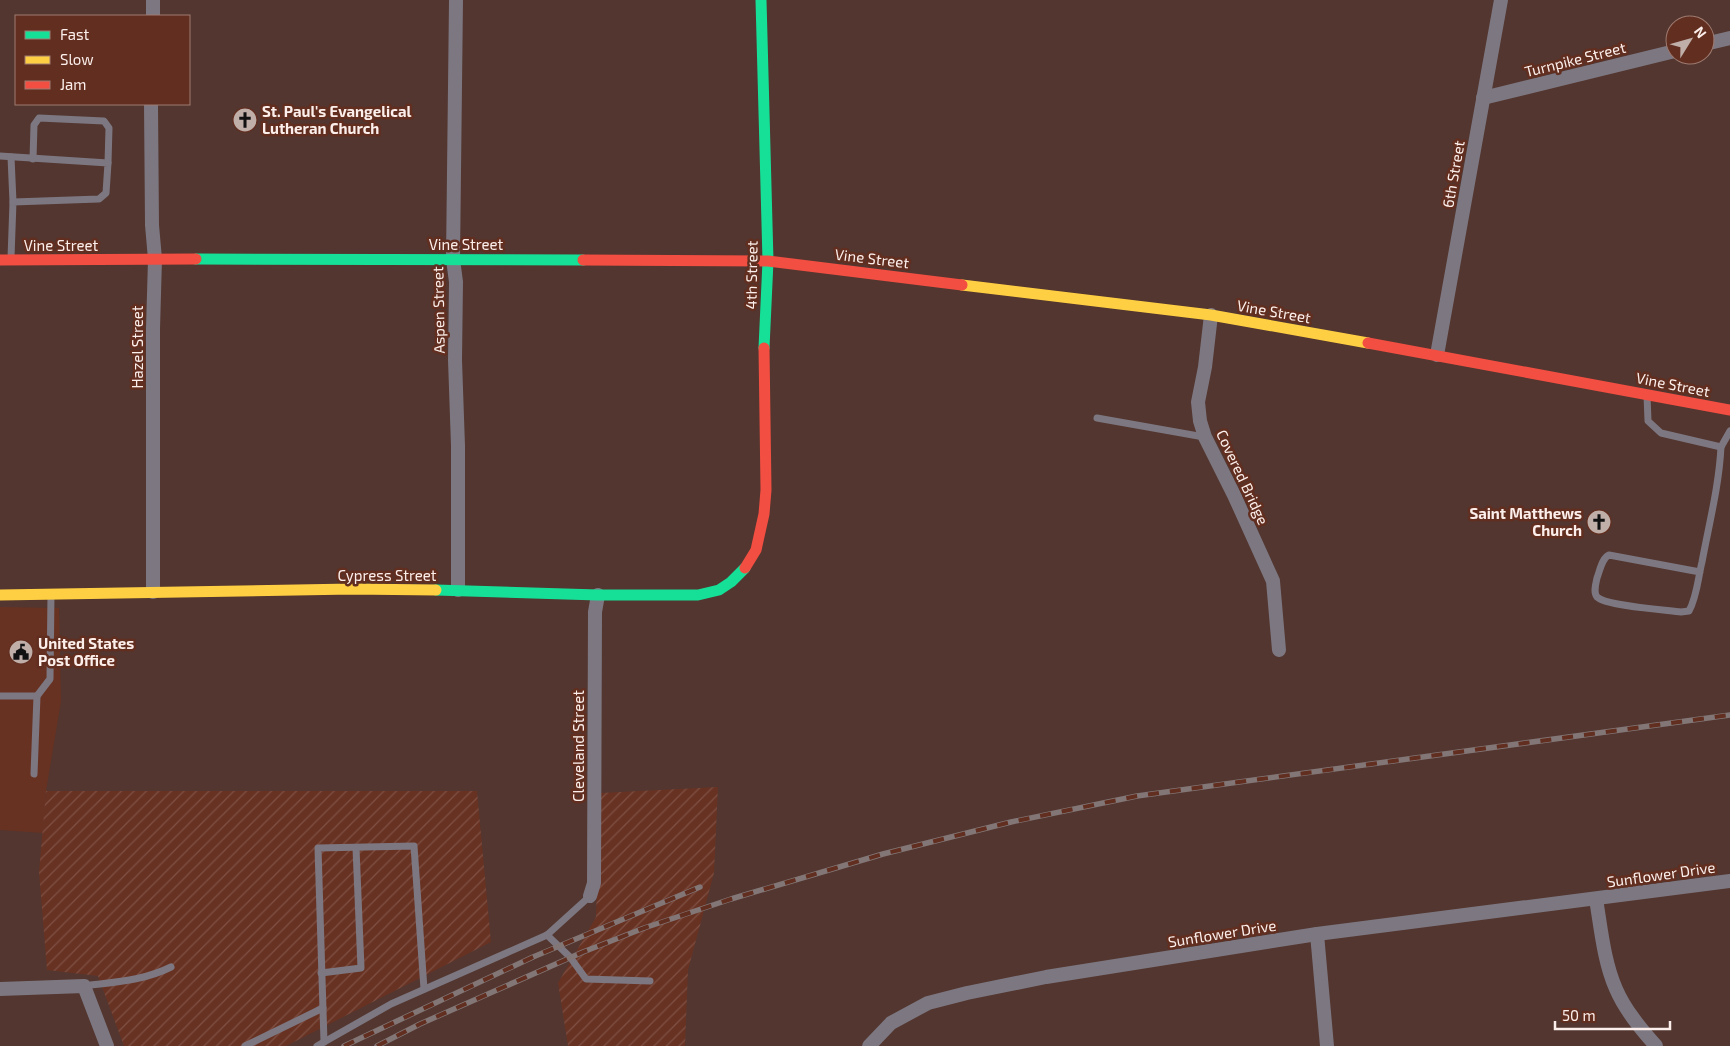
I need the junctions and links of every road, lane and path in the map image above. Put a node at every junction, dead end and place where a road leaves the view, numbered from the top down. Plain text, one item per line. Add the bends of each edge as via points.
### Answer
1 (153, 0) edge
2 (456, 0) edge
3 (761, 0) edge
4 (1501, 0) edge
5 (153, 15) edge
6 (1730, 38) edge
7 (1715, 42) edge
8 (1665, 53) edge
9 (1483, 98) junction
10 (151, 105) edge
11 (0, 156) edge
12 (11, 157) junction
13 (33, 159) junction
14 (108, 163) junction
15 (13, 202) junction
16 (155, 259) junction
17 (453, 259) junction
18 (5, 260) edge
19 (768, 261) junction
20 (1211, 315) junction
21 (1437, 355) junction
22 (1647, 394) junction
23 (1730, 410) edge
24 (1097, 418) dead end
25 (1730, 431) edge
26 (1205, 437) junction
27 (1720, 447) junction
28 (756, 550) joint
29 (1700, 572) junction
30 (458, 590) junction
31 (153, 592) junction
32 (51, 594) junction
33 (0, 595) edge
34 (598, 595) junction
35 (1279, 650) dead end
36 (0, 696) edge
37 (37, 696) junction
38 (34, 774) dead end
39 (356, 848) junction
40 (1730, 881) edge
41 (590, 896) joint
42 (1596, 899) junction
43 (1317, 934) junction
44 (547, 935) junction
45 (171, 967) dead end
46 (321, 973) junction
47 (650, 981) dead end
48 (84, 986) junction
49 (0, 989) edge
50 (424, 989) junction
51 (323, 1008) junction
52 (324, 1042) junction
53 (107, 1046) edge
54 (245, 1046) edge
55 (316, 1046) edge
56 (869, 1046) edge
57 (1327, 1046) edge
58 (1656, 1046) edge

1 - 5 street
2 - 17 street, Aspen Street
3 - 19 street, 4th Street
4 - 9 street, 6th Street
6 - 7 street
8 - 9 street, Turnpike Street
9 - 21 street, 6th Street
10 - 16 street, Hazel Street
11 - 12 lane
12 - 13 lane
12 - 15 lane
13 - 14 lane
13 - 14 lane via 34,125 39,118 104,121 110,134
14 - 15 lane via 106,193 99,199
15 - 18 lane
16 - 17 street, Vine Street
16 - 18 street, Vine Street
16 - 31 street, Hazel Street
17 - 19 street, Vine Street
17 - 30 street, Aspen Street via 456,282
19 - 20 street, Vine Street
19 - 28 street, 4th Street via 764,360 766,490
20 - 21 street, Vine Street
20 - 26 street, Covered Bridge via 1198,402
21 - 22 street, Vine Street
22 - 23 street, Vine Street
22 - 27 lane via 1648,421 1661,433
24 - 26 lane
25 - 27 lane
26 - 35 street, Covered Bridge via 1273,581
27 - 29 lane via 1720,473
28 - 34 street, Cypress Street via 745,568 719,590 698,595
29 - 29 lane via 1689,611 1615,604 1599,598 1595,592 1604,558 1609,555
30 - 31 street, Cypress Street
30 - 34 street, Cypress Street
31 - 32 street, Cypress Street
32 - 33 street, Cypress Street
32 - 37 lane via 50,679
34 - 41 street, Cleveland Street via 595,612 594,883
36 - 37 lane
37 - 38 lane
39 - 46 lane via 361,968
39 - 46 lane via 318,848
39 - 50 lane via 414,846
40 - 42 street, Sunflower Drive
41 - 44 lane
42 - 43 street, Sunflower Drive
42 - 58 street, Sunflower Drive via 1604,947 1616,989 1631,1016
43 - 56 street, Sunflower Drive via 1046,976 928,1003 891,1023
43 - 57 street
44 - 47 lane via 570,957 586,979
44 - 50 lane
45 - 48 lane via 136,980
46 - 51 lane
48 - 49 street
48 - 53 street
50 - 52 lane
51 - 52 lane
51 - 54 lane
52 - 55 lane

